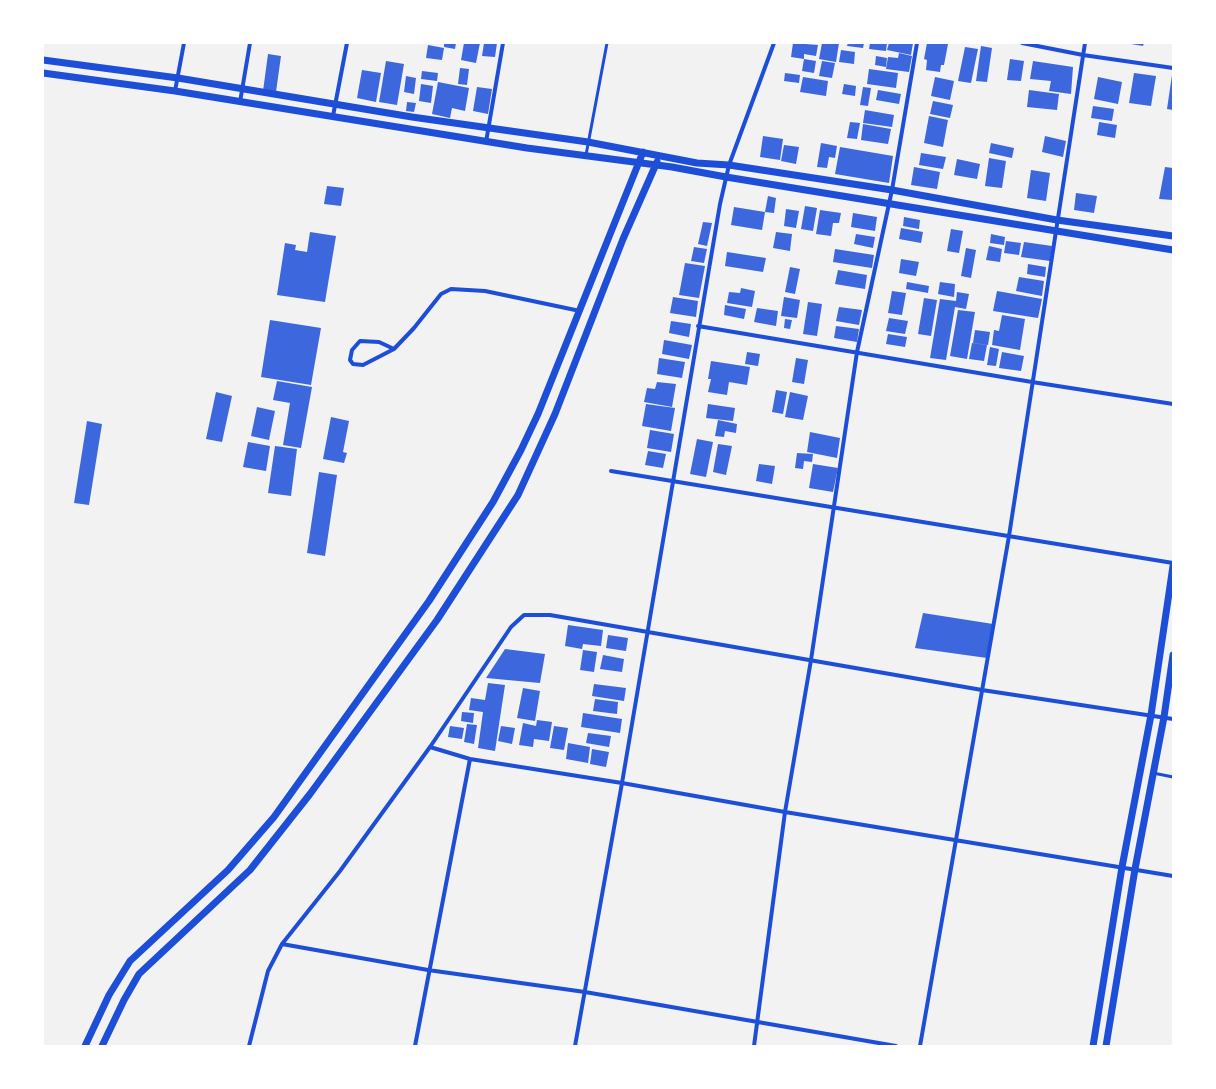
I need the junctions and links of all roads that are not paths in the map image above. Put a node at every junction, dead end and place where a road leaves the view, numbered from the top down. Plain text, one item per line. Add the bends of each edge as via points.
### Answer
1 (184, 43) edge
2 (250, 43) edge
3 (347, 43) edge
4 (503, 43) edge
5 (607, 43) edge
6 (774, 43) edge
7 (917, 43) edge
8 (1022, 43) edge
9 (1086, 43) edge
10 (1083, 55) junction
11 (43, 60) edge
12 (1173, 68) edge
13 (43, 73) edge
14 (178, 78) junction
15 (242, 90) junction
16 (175, 91) junction
17 (240, 102) junction
18 (336, 104) junction
19 (334, 116) junction
20 (489, 129) junction
21 (486, 142) junction
22 (588, 142) junction
23 (643, 152) junction
24 (586, 156) junction
25 (659, 156) junction
26 (640, 162) junction
27 (655, 165) junction
28 (729, 166) junction
29 (726, 177) junction
30 (892, 190) junction
31 (889, 203) junction
32 (1057, 220) junction
33 (1056, 231) junction
34 (1142, 232) junction
35 (1173, 236) edge
36 (1141, 245) junction
37 (1173, 250) edge
38 (580, 311) junction
39 (698, 326) junction
40 (394, 349) junction
41 (857, 352) junction
42 (1032, 382) junction
43 (1173, 404) edge
44 (611, 471) dead end
45 (673, 480) junction
46 (835, 507) junction
47 (1009, 536) junction
48 (1173, 563) edge
49 (1173, 566) edge
50 (646, 631) junction
51 (1173, 655) edge
52 (811, 660) junction
53 (982, 690) junction
54 (1150, 715) junction
55 (1164, 717) junction
56 (1173, 719) edge
57 (430, 747) junction
58 (470, 759) junction
59 (1153, 773) junction
60 (1173, 777) edge
61 (622, 783) junction
62 (785, 812) junction
63 (956, 839) junction
64 (1122, 867) junction
65 (1135, 869) junction
66 (1173, 876) edge
67 (282, 944) junction
68 (428, 970) junction
69 (1105, 972) junction
70 (1117, 974) junction
71 (585, 992) junction
72 (757, 1023) junction
73 (86, 1046) edge
74 (102, 1046) edge
75 (248, 1046) edge
76 (415, 1046) edge
77 (575, 1046) edge
78 (754, 1046) edge
79 (896, 1046) edge
80 (920, 1046) edge
81 (1093, 1046) edge
82 (1106, 1046) edge

1 - 14 street
2 - 15 street
3 - 18 street
4 - 20 street
5 - 22 lane
6 - 28 street
7 - 30 street
8 - 10 street
9 - 10 street
10 - 12 street
10 - 32 street
11 - 14 street
13 - 16 street
14 - 15 street
14 - 16 street
15 - 17 street
15 - 18 street
16 - 17 street
17 - 19 street
18 - 19 street
18 - 20 street
19 - 21 street
20 - 21 street
20 - 22 street
21 - 24 street
22 - 23 street
22 - 24 lane
23 - 25 street
23 - 26 street
24 - 26 street
25 - 27 street
25 - 28 street
26 - 27 street
26 - 38 street
27 - 29 street
27 - 74 street via 617,252 555,414 518,495 437,620 310,794 250,870 139,974
28 - 29 street
28 - 30 street
29 - 31 street
29 - 39 street
30 - 31 street
30 - 32 street
31 - 33 street
31 - 41 street
32 - 33 street
32 - 34 street
33 - 36 street
33 - 42 street
34 - 35 street
34 - 36 street
36 - 37 street
38 - 40 street via 485,291 450,289 437,298
38 - 73 street via 521,450 492,502 429,602 287,799 240,857 130,961 109,995
39 - 41 street
39 - 45 street
40 - 40 street via 363,365 353,364 350,360 352,350 360,341 379,342
41 - 42 street
41 - 46 street
42 - 43 street
42 - 47 street
44 - 45 street
45 - 46 street
45 - 50 street
46 - 47 street
46 - 52 street
47 - 48 street
47 - 53 street
49 - 54 street
50 - 52 street
50 - 57 street via 550,615 532,614 519,618
50 - 61 street
51 - 55 street
52 - 53 street
52 - 62 street
53 - 54 street
53 - 63 street
54 - 55 street
54 - 64 street
55 - 56 street
55 - 59 street
57 - 58 street
57 - 67 street via 340,871
58 - 61 street
58 - 68 street
59 - 60 lane
59 - 65 street
61 - 62 street
61 - 71 street
62 - 63 street
62 - 72 street
63 - 64 street
63 - 80 street
64 - 65 street
64 - 69 street
65 - 66 street
65 - 70 street
67 - 68 street
67 - 75 street via 268,970
68 - 71 street
68 - 76 street
69 - 70 street
69 - 81 street
70 - 82 street
71 - 72 street
71 - 77 street
72 - 78 street
72 - 79 street

